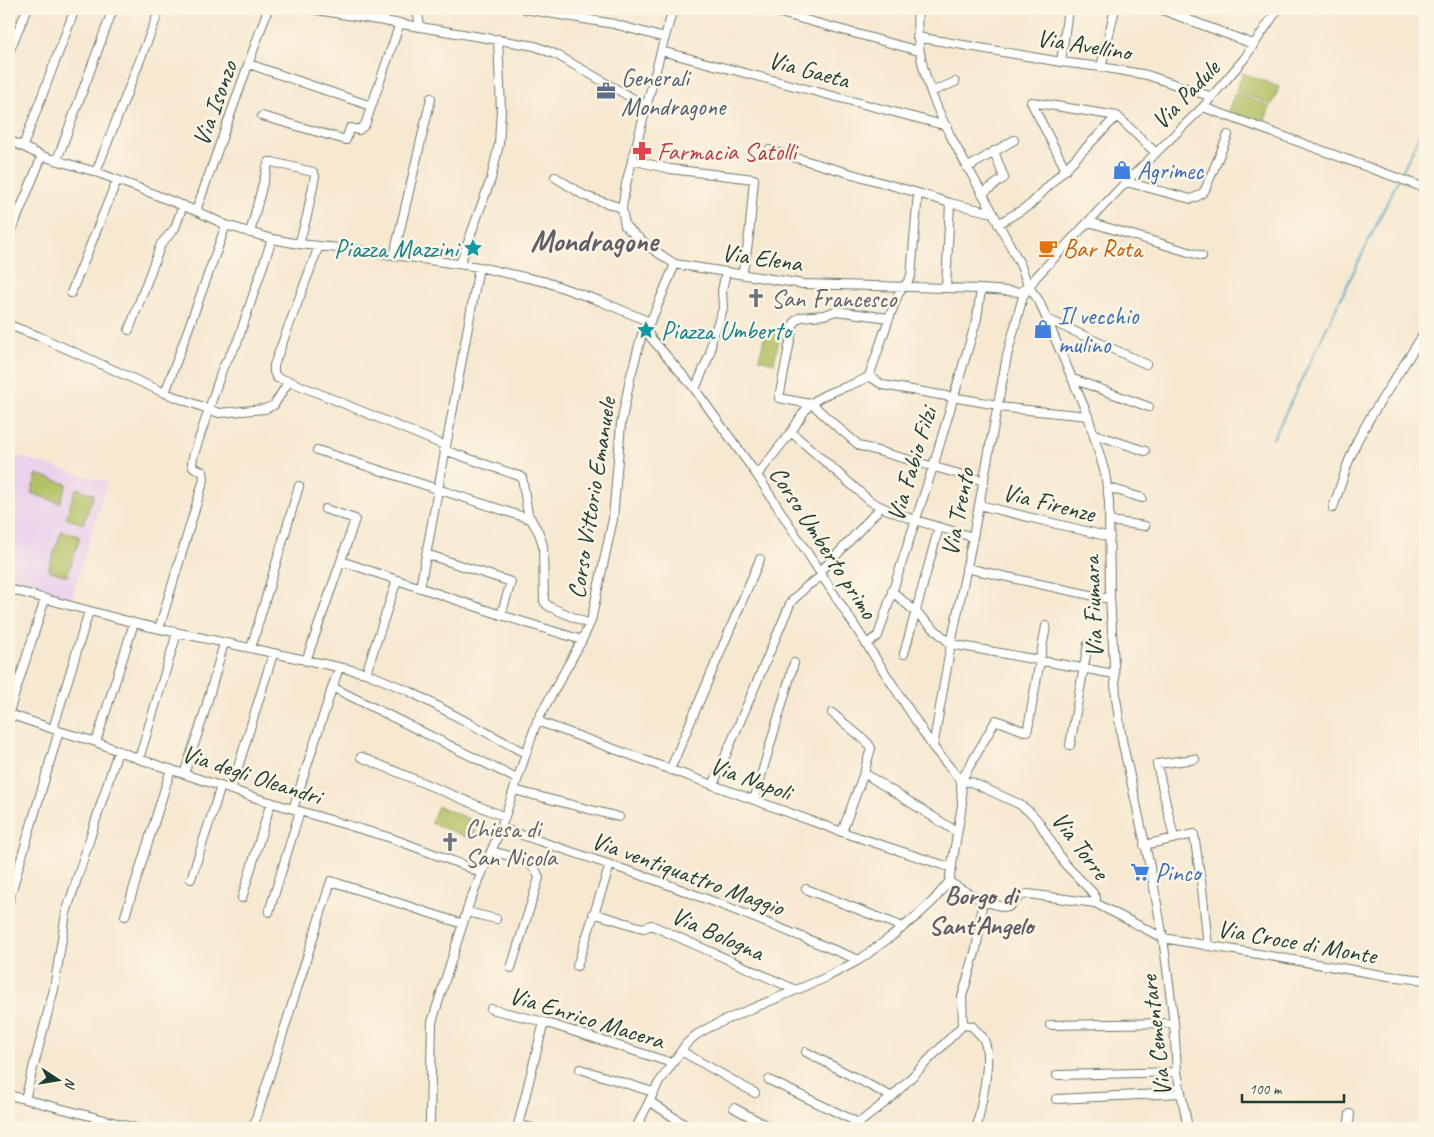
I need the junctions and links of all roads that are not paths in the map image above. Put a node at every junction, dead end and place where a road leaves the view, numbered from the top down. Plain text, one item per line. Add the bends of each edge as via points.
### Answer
1 (27, 9) edge
2 (75, 9) edge
3 (113, 9) edge
4 (160, 9) edge
5 (268, 9) edge
6 (315, 9) edge
7 (417, 9) edge
8 (525, 9) edge
9 (673, 9) edge
10 (766, 9) edge
11 (918, 9) edge
12 (1068, 9) edge
13 (1115, 9) edge
14 (1160, 9) edge
15 (1278, 9) edge
16 (400, 23) junction
17 (420, 27) junction
18 (917, 36) junction
19 (665, 38) junction
20 (498, 39) junction
21 (1253, 44) junction
22 (660, 50) junction
23 (919, 51) junction
24 (9, 52) edge
25 (1061, 62) junction
26 (249, 64) junction
27 (1102, 67) junction
28 (955, 82) dead end
29 (931, 92) junction
30 (1212, 97) junction
31 (431, 98) dead end
32 (371, 106) junction
33 (646, 106) junction
34 (1203, 107) junction
35 (262, 116) dead end
36 (1118, 116) junction
37 (946, 126) junction
38 (1228, 135) dead end
39 (9, 140) edge
40 (1014, 140) dead end
41 (23, 146) junction
42 (769, 150) dead end
43 (994, 151) junction
44 (1156, 153) junction
45 (42, 156) junction
46 (57, 160) junction
47 (632, 160) junction
48 (967, 168) junction
49 (1066, 170) junction
50 (96, 172) junction
51 (555, 177) dead end
52 (117, 180) junction
53 (1126, 182) junction
54 (1425, 188) edge
55 (918, 194) junction
56 (982, 194) junction
57 (950, 203) junction
58 (183, 206) junction
59 (622, 208) junction
60 (196, 211) junction
61 (992, 213) junction
62 (1089, 222) junction
63 (998, 224) junction
64 (226, 225) junction
65 (250, 233) junction
66 (9, 238) edge
67 (272, 239) junction
68 (299, 244) junction
69 (319, 246) junction
70 (394, 256) junction
71 (1202, 256) dead end
72 (460, 264) junction
73 (675, 264) junction
74 (479, 267) junction
75 (726, 272) junction
76 (742, 274) junction
77 (904, 287) junction
78 (1029, 287) junction
79 (946, 288) junction
80 (981, 289) junction
81 (71, 293) dead end
82 (889, 318) junction
83 (1047, 319) junction
84 (9, 325) edge
85 (648, 325) junction
86 (129, 330) dead end
87 (1425, 332) edge
88 (1146, 364) dead end
89 (869, 376) junction
90 (1073, 379) junction
91 (289, 381) junction
92 (695, 389) junction
93 (165, 393) junction
94 (953, 397) junction
95 (811, 403) junction
96 (998, 406) junction
97 (1148, 407) dead end
98 (209, 410) junction
99 (1088, 416) junction
100 (791, 432) junction
101 (1094, 434) junction
102 (445, 448) junction
103 (317, 450) dead end
104 (1145, 451) dead end
105 (933, 467) junction
106 (757, 475) junction
107 (984, 481) junction
108 (299, 486) dead end
109 (1108, 487) junction
110 (438, 489) junction
111 (1142, 498) dead end
112 (979, 505) junction
113 (882, 507) junction
114 (1334, 508) dead end
115 (325, 509) dead end
116 (530, 519) junction
117 (916, 519) junction
118 (1110, 521) junction
119 (1145, 526) dead end
120 (939, 527) junction
121 (973, 537) junction
122 (1110, 537) junction
123 (426, 554) junction
124 (760, 559) dead end
125 (341, 561) junction
126 (966, 568) junction
127 (820, 574) junction
128 (397, 580) junction
129 (420, 588) junction
130 (9, 589) edge
131 (892, 592) junction
132 (1110, 596) junction
133 (45, 599) junction
134 (89, 611) junction
135 (916, 612) junction
136 (501, 615) junction
137 (134, 623) junction
138 (590, 624) junction
139 (1046, 626) dead end
140 (159, 629) junction
141 (177, 633) junction
142 (582, 640) junction
143 (224, 643) junction
144 (866, 644) junction
145 (951, 644) junction
146 (1088, 644) dead end
147 (250, 648) junction
148 (273, 654) junction
149 (904, 654) dead end
150 (306, 661) junction
151 (1040, 661) junction
152 (794, 663) dead end
153 (339, 667) junction
154 (1083, 669) junction
155 (366, 673) junction
156 (1114, 674) junction
157 (332, 687) junction
158 (9, 713) edge
159 (832, 713) dead end
160 (536, 722) junction
161 (56, 730) junction
162 (96, 742) junction
163 (1070, 745) dead end
164 (933, 747) junction
165 (118, 751) junction
166 (525, 753) junction
167 (361, 757) dead end
168 (139, 759) junction
169 (1195, 759) dead end
170 (170, 769) junction
171 (670, 770) junction
172 (864, 773) junction
173 (184, 774) junction
174 (518, 779) junction
175 (962, 781) junction
176 (713, 785) junction
177 (221, 786) junction
178 (231, 790) junction
179 (514, 790) junction
180 (754, 800) junction
181 (271, 802) junction
182 (296, 810) junction
183 (619, 817) dead end
184 (505, 818) junction
185 (501, 828) junction
186 (842, 832) junction
187 (957, 832) junction
188 (1174, 838) junction
189 (1144, 844) junction
190 (492, 851) junction
191 (610, 865) junction
192 (952, 868) junction
193 (482, 874) junction
194 (191, 879) dead end
195 (949, 882) junction
196 (806, 889) dead end
197 (242, 898) dead end
198 (9, 900) edge
199 (982, 901) junction
200 (1095, 903) junction
201 (270, 912) dead end
202 (467, 912) junction
203 (594, 914) junction
204 (125, 916) dead end
205 (496, 919) dead end
206 (463, 924) junction
207 (903, 927) junction
208 (1163, 938) junction
209 (1208, 946) junction
210 (859, 960) junction
211 (577, 966) dead end
212 (511, 968) dead end
213 (1425, 980) edge
214 (796, 990) junction
215 (491, 1009) dead end
216 (544, 1022) junction
217 (1174, 1023) junction
218 (963, 1025) junction
219 (1050, 1025) dead end
220 (681, 1051) junction
221 (806, 1052) dead end
222 (672, 1063) junction
223 (580, 1069) dead end
224 (1177, 1072) junction
225 (1057, 1075) dead end
226 (769, 1080) dead end
227 (653, 1092) junction
228 (755, 1093) dead end
229 (1180, 1093) junction
230 (9, 1095) edge
231 (892, 1097) junction
232 (25, 1099) junction
233 (1056, 1099) dead end
234 (649, 1101) junction
235 (734, 1108) dead end
236 (1350, 1114) dead end
237 (859, 1126) edge
238 (136, 1128) edge
239 (253, 1128) edge
240 (429, 1128) edge
241 (532, 1128) edge
242 (636, 1128) edge
243 (690, 1128) edge
244 (770, 1128) edge
245 (851, 1128) edge
246 (977, 1128) edge
247 (1188, 1128) edge
248 (1348, 1128) edge

1 - 24 street
2 - 41 street
3 - 46 street
4 - 50 street
5 - 26 street, Via Isonzo
6 - 16 street
7 - 17 street
8 - 19 street via 614,24
9 - 19 street, Via Elena
10 - 23 street
11 - 18 street, Via Fiumara
12 - 25 street
13 - 27 street
14 - 21 street
15 - 21 street, Via Padule
16 - 17 street
16 - 32 street
17 - 20 street
18 - 23 street, Via Fiumara
18 - 25 street, Via Avellino
19 - 22 street, Via Elena
20 - 33 street via 557,54
20 - 72 street via 499,144 491,179
21 - 30 street, Via Padule
22 - 33 street, Via Elena
22 - 37 street, Via Gaeta
23 - 29 street, Via Fiumara
25 - 27 street, Via Avellino
26 - 32 street
26 - 60 street, Via Isonzo
27 - 30 street, Via Avellino via 1147,75
28 - 29 street
29 - 37 street, Via Fiumara
30 - 34 street, Via Padule
31 - 70 street
32 - 35 street via 365,125 359,130 350,128 346,140
33 - 47 street, Via Elena
34 - 44 street, Via Padule
34 - 54 street
36 - 44 street
36 - 49 street
36 - 49 street via 1031,102
37 - 48 street, Via Fiumara
38 - 53 street via 1205,190 1196,198
39 - 41 street
40 - 43 street
41 - 45 street
42 - 55 street
43 - 48 street
43 - 56 street via 1004,178
44 - 53 street, Via Padule
45 - 46 street
45 - 66 street
46 - 50 street
47 - 59 street, Via Elena
47 - 76 street via 754,179 748,252
48 - 56 street, Via Fiumara
49 - 63 street via 1030,205
50 - 52 street
51 - 59 street via 585,196
52 - 58 street
52 - 81 street
53 - 62 street, Via Padule
55 - 57 street
55 - 77 street via 911,276
56 - 61 street, Via Fiumara
57 - 61 street
57 - 79 street
58 - 60 street
58 - 86 street via 175,228 161,244
59 - 73 street, Via Elena via 625,226
60 - 64 street
61 - 63 street, Via Fiumara
62 - 71 street
62 - 78 street, Via Padule
63 - 78 street, Via Fiumara
64 - 65 street
64 - 93 street
65 - 67 street
65 - 68 street via 268,164 272,162 313,172 315,176
67 - 68 street
67 - 98 street via 237,342 223,368
68 - 69 street
69 - 70 street
69 - 91 street via 274,365 277,378
70 - 72 street
72 - 74 street
73 - 75 street, Via Elena
73 - 85 street, Corso Vittorio Emanuele
74 - 85 street via 546,282 600,301
74 - 102 street
75 - 76 street, Via Elena
75 - 92 street via 722,315
76 - 77 street, Via Elena via 803,284
77 - 79 street, Via Elena
77 - 82 street
78 - 80 street, Via Elena via 1020,292
78 - 83 street, Via Fiumara
78 - 96 street, Via Trento via 1023,296 1009,347
79 - 80 street, Via Elena
80 - 94 street, Via Fabio Filzi via 977,318
82 - 89 street
82 - 95 street via 836,311 796,320 779,398
83 - 88 street
83 - 90 street, Via Fiumara
84 - 93 street
85 - 92 street, Corso Umberto primo via 651,338
85 - 138 street, Corso Vittorio Emanuele via 642,334 624,406 613,519
87 - 114 street via 1357,441
89 - 94 street via 882,385
89 - 95 street
90 - 97 street
90 - 99 street, Via Fiumara
91 - 98 street via 274,405 265,409 219,413
91 - 102 street
92 - 106 street, Corso Umberto primo
93 - 98 street
94 - 96 street
94 - 105 street, Via Fabio Filzi
95 - 100 street
95 - 105 street via 860,446
96 - 99 street
96 - 107 street, Via Trento
98 - 140 street via 192,463 203,472 204,479
99 - 101 street, Via Fiumara
100 - 106 street
100 - 113 street via 870,501
101 - 104 street
101 - 109 street, Via Fiumara
102 - 110 street
102 - 116 street via 522,477
103 - 110 street
105 - 107 street
105 - 117 street, Via Fabio Filzi
106 - 127 street, Corso Umberto primo
107 - 112 street, Via Trento
108 - 147 street
109 - 111 street
109 - 118 street, Via Fiumara
110 - 116 street
110 - 123 street
112 - 121 street, Via Trento
112 - 122 street, Via Firenze
113 - 117 street
113 - 127 street
115 - 125 street via 355,519
116 - 138 street via 543,546 544,601 550,608
117 - 120 street
117 - 131 street, Via Fabio Filzi
118 - 119 street
118 - 122 street, Via Fiumara
120 - 121 street
120 - 135 street
121 - 126 street, Via Trento
122 - 132 street, Via Fiumara
123 - 129 street
123 - 136 street via 511,582
124 - 171 street
125 - 128 street
125 - 150 street
126 - 132 street via 1104,598
126 - 145 street, Via Trento
127 - 144 street, Corso Umberto primo
127 - 176 street via 791,602
128 - 129 street
128 - 155 street
129 - 136 street
130 - 133 street
131 - 135 street
131 - 144 street, Via Fabio Filzi via 878,636
132 - 156 street, Via Fiumara
133 - 134 street
133 - 158 street
134 - 137 street
134 - 161 street
135 - 145 street
135 - 149 street
136 - 142 street
137 - 140 street
137 - 162 street
138 - 142 street, Corso Vittorio Emanuele
139 - 151 street
140 - 141 street
141 - 143 street
141 - 168 street
142 - 160 street, Corso Vittorio Emanuele
143 - 147 street
143 - 173 street
144 - 164 street, Corso Umberto primo
145 - 151 street
145 - 164 street, Via Trento
146 - 154 street
147 - 148 street
148 - 150 street
148 - 178 street
150 - 153 street
151 - 154 street
151 - 175 street via 1027,731 996,720
152 - 180 street
153 - 155 street
153 - 157 street
154 - 156 street
154 - 163 street
155 - 166 street via 416,695
156 - 189 street, Via Fiumara via 1122,740
157 - 174 street
157 - 182 street
158 - 161 street, Via degli Oleandri
159 - 172 street via 871,748
160 - 166 street, Corso Vittorio Emanuele
160 - 171 street, Via Napoli
161 - 162 street, Via degli Oleandri
161 - 198 street
162 - 165 street, Via degli Oleandri
164 - 175 street, Corso Umberto primo
165 - 168 street, Via degli Oleandri
165 - 232 street via 66,914 54,990
166 - 174 street, Corso Vittorio Emanuele
167 - 184 street
168 - 170 street, Via degli Oleandri
169 - 188 street via 1157,764
170 - 173 street, Via degli Oleandri
170 - 204 street
171 - 176 street, Via Napoli
172 - 186 street
172 - 187 street
173 - 177 street, Via degli Oleandri
174 - 179 street, Corso Vittorio Emanuele
175 - 187 street
175 - 200 street, Via Torre via 1019,804 1030,813 1064,862 1096,898
176 - 180 street, Via Napoli
177 - 178 street, Via degli Oleandri
177 - 194 street
178 - 181 street, Via degli Oleandri
179 - 183 street
179 - 184 street, Corso Vittorio Emanuele
180 - 186 street, Via Napoli
181 - 182 street, Via degli Oleandri
181 - 197 street
182 - 193 street, Via degli Oleandri via 391,838
182 - 201 street
184 - 185 street, Corso Vittorio Emanuele
185 - 190 street, Corso Vittorio Emanuele
185 - 191 street, Via ventiquattro Maggio
186 - 192 street, Via Napoli
187 - 192 street
188 - 189 street
188 - 209 street via 1194,834
189 - 208 street, Via Fiumara
190 - 193 street, Corso Vittorio Emanuele
190 - 212 street via 526,862 539,878
191 - 203 street
191 - 210 street, Via ventiquattro Maggio via 722,905
192 - 195 street
193 - 202 street, Corso Vittorio Emanuele
195 - 199 street
195 - 207 street
196 - 207 street
199 - 200 street via 1008,907 1020,896 1028,894
199 - 218 street via 976,949 962,996
200 - 208 street, Via Torre
202 - 205 street
202 - 206 street, Corso Vittorio Emanuele
203 - 211 street
203 - 214 street, Via Bologna via 644,928 651,925
206 - 239 street via 330,881
206 - 240 street, Corso Vittorio Emanuele via 432,1022
207 - 210 street
208 - 209 street, Via Croce di Monte
208 - 217 street, Via Cementare
209 - 213 street, Via Croce di Monte
210 - 214 street
214 - 220 street via 710,1027
215 - 216 street, Via Enrico Macera
216 - 222 street, Via Enrico Macera
216 - 241 street via 518,1125
217 - 219 street
217 - 224 street, Via Cementare
218 - 231 street
218 - 246 street via 972,1026 983,1038 986,1048 987,1066
220 - 222 street
220 - 228 street
221 - 231 street
222 - 227 street
223 - 227 street
224 - 225 street
224 - 229 street, Via Cementare
226 - 237 street
227 - 234 street
229 - 233 street
229 - 247 street, Via Cementare
230 - 232 street
231 - 237 street
232 - 238 street
234 - 242 street
234 - 243 street
235 - 244 street
236 - 248 street
237 - 245 street

